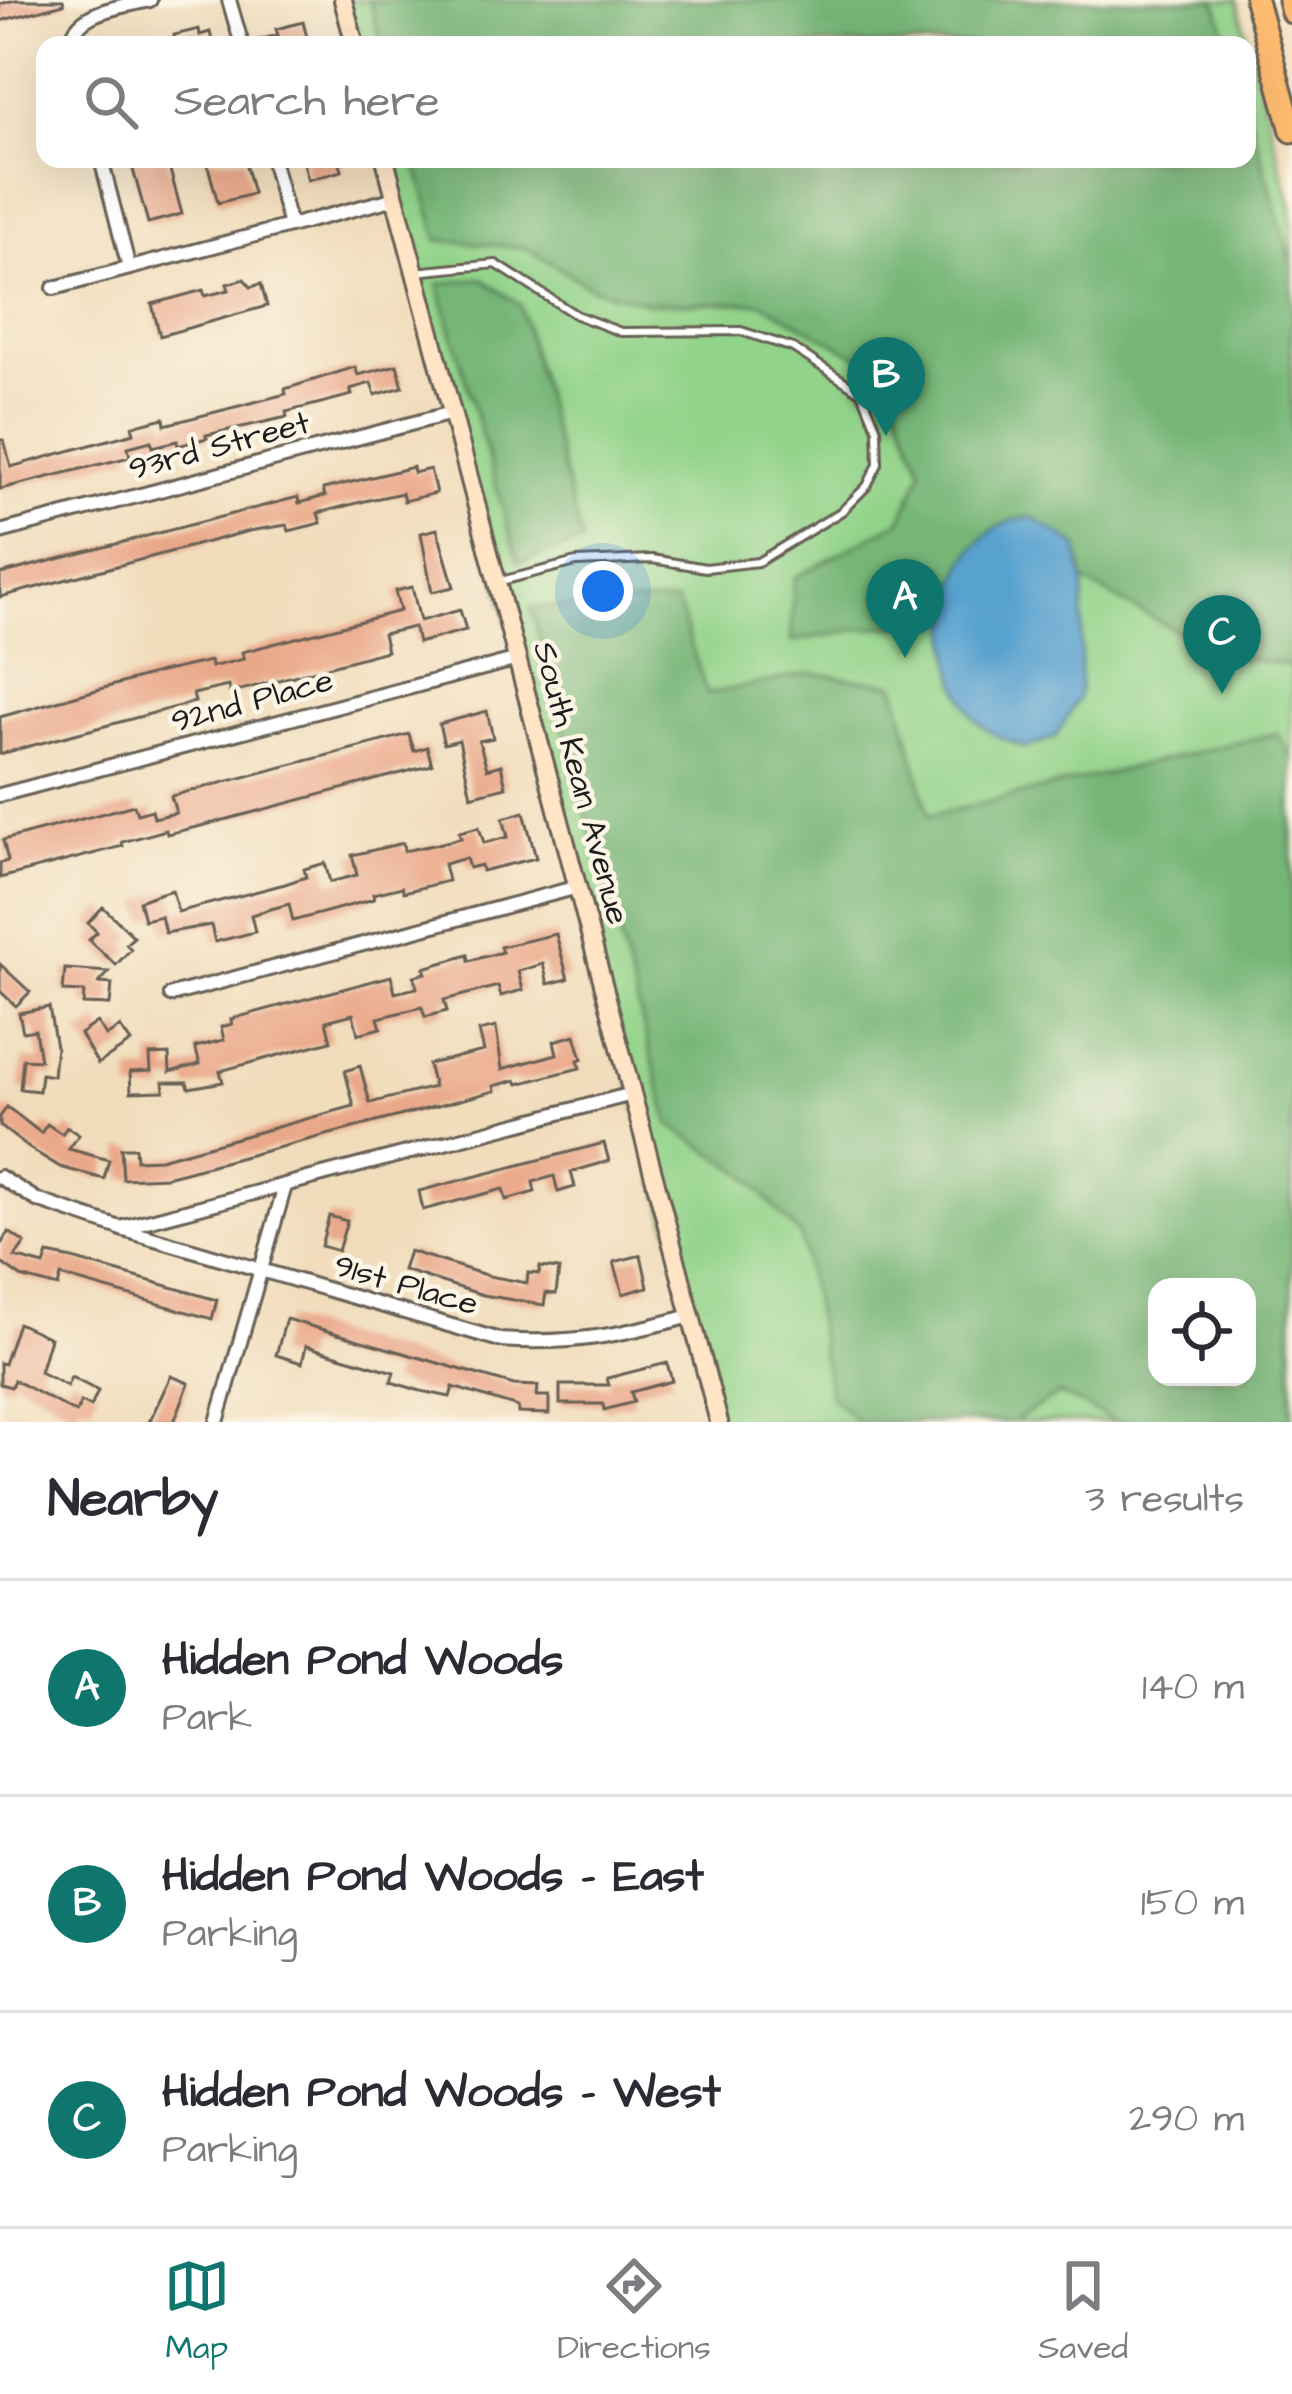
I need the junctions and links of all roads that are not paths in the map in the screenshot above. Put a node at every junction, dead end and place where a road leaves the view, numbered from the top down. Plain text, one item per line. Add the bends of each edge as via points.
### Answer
1 (229, 0) edge
2 (344, 0) edge
3 (1256, 0) edge
4 (1289, 0) edge
5 (146, 1) edge
6 (1292, 12) edge
7 (73, 36) edge
8 (239, 36) edge
9 (353, 36) edge
10 (1292, 131) edge
11 (102, 168) edge
12 (274, 168) edge
13 (388, 168) edge
14 (396, 198) junction
15 (290, 226) junction
16 (129, 268) junction
17 (416, 272) junction
18 (54, 288) dead end
19 (452, 412) junction
20 (0, 532) edge
21 (497, 582) junction
22 (518, 659) junction
23 (0, 795) edge
24 (578, 887) junction
25 (171, 995) dead end
26 (632, 1094) junction
27 (0, 1177) edge
28 (285, 1186) junction
29 (120, 1228) junction
30 (263, 1271) junction
31 (691, 1316) junction
32 (217, 1422) edge
33 (719, 1422) edge

1 - 8 street
2 - 9 street
3 - 10 highway
4 - 6 highway
5 - 7 street via 84,19
11 - 16 street
12 - 15 street
13 - 14 street, South Kean Avenue
14 - 15 street
14 - 17 street, South Kean Avenue
15 - 16 street
16 - 18 street
17 - 19 street, South Kean Avenue
17 - 21 lane via 496,264 576,315 621,332 710,329 779,344 862,393 877,429 878,464 867,486 842,511 758,562 576,562
19 - 20 street, 93rd Street
19 - 21 street, South Kean Avenue
21 - 22 street, South Kean Avenue
22 - 23 street, 92nd Place
22 - 24 street, South Kean Avenue
24 - 25 street
24 - 26 street, South Kean Avenue
26 - 28 street
26 - 31 street, South Kean Avenue
27 - 29 street, 91st Place via 37,1200
28 - 29 street
28 - 30 street
29 - 30 street, 91st Place
30 - 31 street, 91st Place via 500,1340 594,1341
30 - 32 street
31 - 33 street, South Kean Avenue

